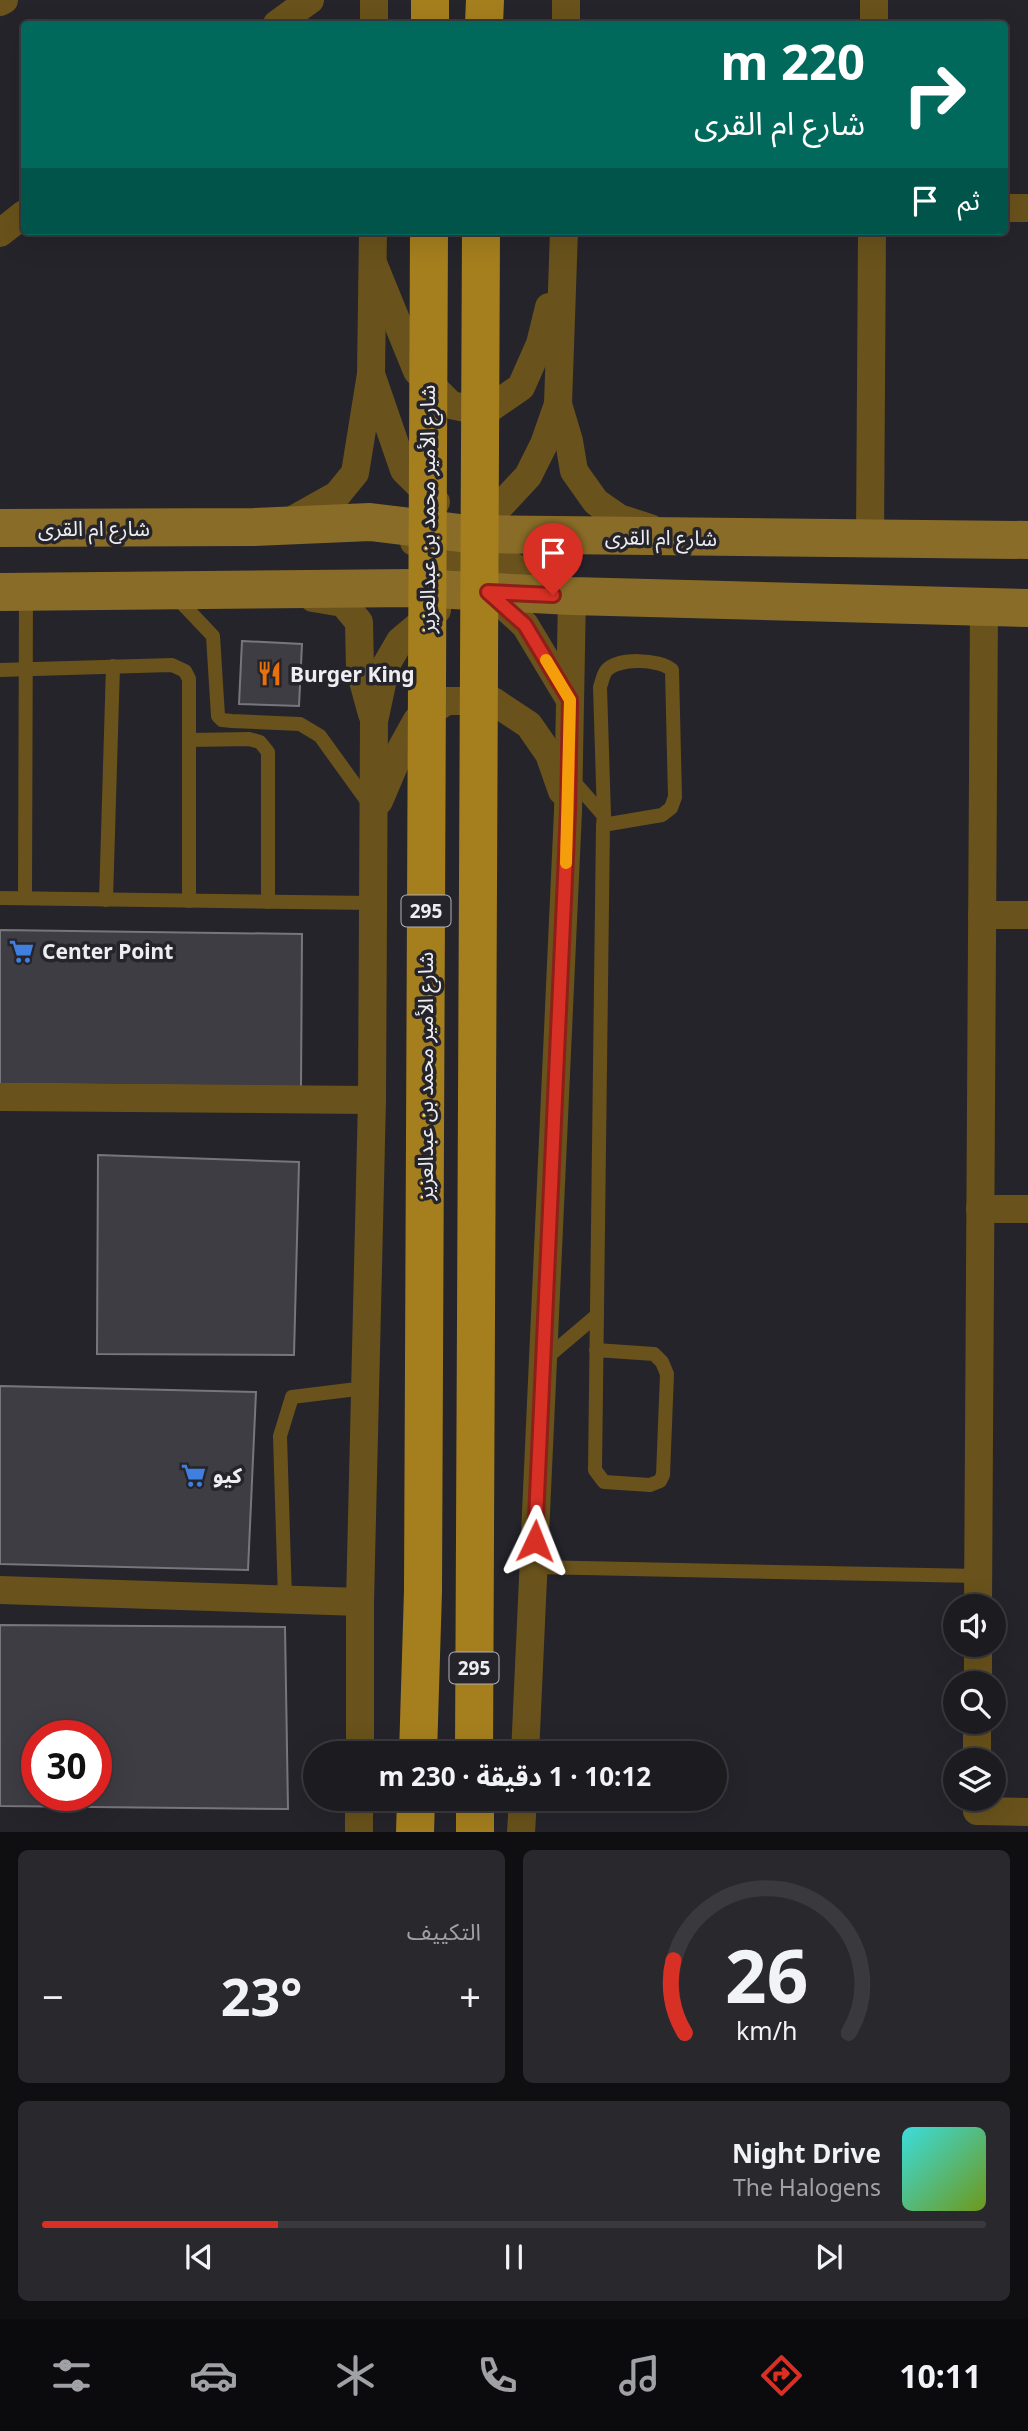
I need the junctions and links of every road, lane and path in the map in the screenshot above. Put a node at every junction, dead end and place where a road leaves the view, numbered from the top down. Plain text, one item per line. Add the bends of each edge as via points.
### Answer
1 (310, 0) edge
2 (374, 0) edge
3 (430, 0) edge
4 (485, 0) edge
5 (566, 0) edge
6 (874, 0) edge
7 (281, 21) edge
8 (374, 21) edge
9 (430, 21) edge
10 (484, 21) edge
11 (566, 21) edge
12 (874, 21) edge
13 (1008, 208) edge
14 (1028, 208) edge
15 (21, 216) edge
16 (0, 233) edge
17 (373, 235) edge
18 (429, 235) edge
19 (481, 235) edge
20 (872, 235) edge
21 (564, 242) edge
22 (373, 263) junction
23 (371, 374) junction
24 (558, 404) junction
25 (254, 527) junction
26 (0, 528) edge
27 (586, 536) junction
28 (677, 537) junction
29 (870, 538) junction
30 (1028, 540) edge
31 (454, 544) junction
32 (484, 582) junction
33 (377, 588) junction
34 (255, 589) junction
35 (169, 590) junction
36 (13, 592) edge
37 (572, 596) junction
38 (984, 607) junction
39 (1028, 608) edge
40 (113, 666) junction
41 (27, 669) junction
42 (0, 670) edge
43 (570, 700) junction
44 (374, 721) junction
45 (189, 740) junction
46 (569, 776) junction
47 (568, 811) junction
48 (374, 812) junction
49 (603, 820) junction
50 (0, 898) edge
51 (25, 898) junction
52 (106, 900) junction
53 (189, 901) junction
54 (268, 902) junction
55 (373, 903) junction
56 (982, 915) junction
57 (1028, 915) edge
58 (0, 1097) edge
59 (372, 1100) junction
60 (980, 1209) junction
61 (1028, 1209) edge
62 (597, 1315) junction
63 (596, 1350) junction
64 (543, 1361) junction
65 (365, 1388) junction
66 (533, 1567) junction
67 (978, 1576) junction
68 (0, 1590) edge
69 (978, 1594) edge
70 (285, 1599) junction
71 (360, 1602) junction
72 (359, 1741) edge
73 (418, 1741) edge
74 (474, 1741) edge
75 (526, 1741) edge
76 (359, 1811) edge
77 (416, 1811) edge
78 (475, 1811) edge
79 (522, 1811) edge
80 (1028, 1812) edge
81 (977, 1814) edge
82 (359, 1832) edge
83 (415, 1832) edge
84 (475, 1832) edge
85 (521, 1832) edge

1 - 7 street
2 - 8 street
3 - 9 main road
4 - 10 main road
5 - 11 street
6 - 12 street
13 - 14 street
15 - 16 street
17 - 22 street
18 - 73 main road, شارع الأمير محمد بن عبدالعزيز / 295 via 423,1591
19 - 74 main road, 295
20 - 29 street
21 - 22 street via 540,344 521,387 492,407 475,410 451,405 416,371
21 - 24 street
22 - 23 street
23 - 25 street via 355,473 337,495 290,523
23 - 31 street via 404,470
24 - 28 street via 574,471 596,502 619,518
24 - 31 street via 528,476 487,520
25 - 26 main road, شارع ام القرى
25 - 31 main road, شارع ام القرى via 370,522
27 - 28 main road, شارع ام القرى
27 - 31 main road, شارع ام القرى
27 - 32 street via 545,548
28 - 29 main road, شارع ام القرى
29 - 30 main road, شارع ام القرى
31 - 32 street via 485,552
31 - 33 street via 414,572
32 - 33 main road
32 - 37 main road
32 - 43 street via 525,625
32 - 44 street via 400,641 386,665
33 - 34 main road
34 - 35 main road
34 - 44 street via 343,603 359,622 360,670
35 - 36 main road
35 - 48 lane via 213,636 218,716 232,722 300,724 320,736
36 - 41 lane
37 - 38 main road
37 - 43 street
38 - 39 main road
38 - 56 street
40 - 41 lane
40 - 45 lane via 172,665 186,671
40 - 52 lane
41 - 42 lane
41 - 51 lane
43 - 46 street
44 - 48 street
45 - 53 lane
45 - 54 lane via 249,739 260,742 268,752
46 - 47 street
46 - 49 lane
47 - 48 street via 549,754 529,725 493,701 447,701 417,720
47 - 64 street
48 - 55 street
49 - 49 lane via 662,815 671,808 675,797 672,670 666,664 652,660 614,664 605,671 600,687
49 - 62 lane
50 - 51 lane
51 - 52 lane
52 - 53 lane
53 - 54 lane
54 - 55 lane
55 - 59 street
56 - 57 street
56 - 60 street
58 - 59 street
59 - 65 street
60 - 61 street
60 - 67 street
62 - 63 lane
62 - 64 lane
63 - 63 lane via 595,1470 604,1482 650,1485 660,1481 667,1374 662,1362 654,1354
64 - 66 street
65 - 70 lane via 292,1397 280,1436
65 - 71 street
66 - 67 lane
66 - 75 street
67 - 69 street
68 - 70 street
70 - 71 street
71 - 72 street
76 - 82 street
77 - 83 main road
78 - 84 main road
79 - 85 street
80 - 81 street

